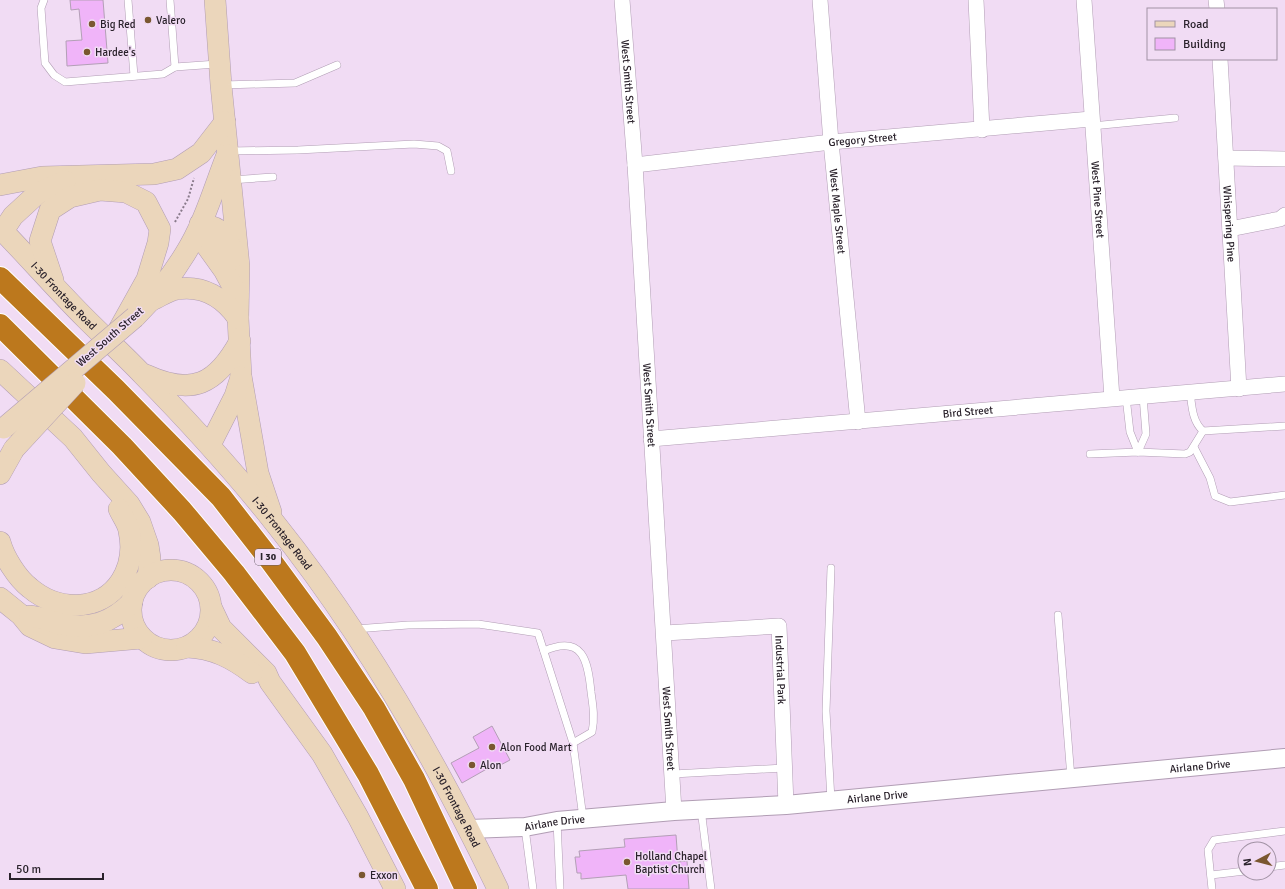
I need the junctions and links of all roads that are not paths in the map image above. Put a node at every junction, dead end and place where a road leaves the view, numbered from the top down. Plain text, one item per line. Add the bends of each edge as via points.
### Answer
1 (44, 0) edge
2 (128, 0) edge
3 (170, 0) edge
4 (215, 0) edge
5 (622, 0) edge
6 (820, 0) edge
7 (976, 0) edge
8 (1084, 0) edge
9 (1220, 60) edge
10 (219, 64) junction
11 (337, 65) dead end
12 (174, 67) junction
13 (134, 76) junction
14 (220, 85) junction
15 (1175, 118) dead end
16 (225, 122) junction
17 (1092, 122) junction
18 (982, 130) junction
19 (831, 142) junction
20 (228, 153) junction
21 (1226, 158) junction
22 (1285, 159) edge
23 (635, 165) junction
24 (452, 171) dead end
25 (74, 176) junction
26 (273, 177) dead end
27 (231, 180) junction
28 (0, 185) edge
29 (1285, 215) edge
30 (200, 224) junction
31 (1230, 229) junction
32 (2, 230) edge
33 (239, 266) junction
34 (0, 278) edge
35 (54, 285) junction
36 (151, 301) junction
37 (239, 309) junction
38 (0, 325) edge
39 (118, 332) junction
40 (240, 341) junction
41 (91, 354) junction
42 (0, 370) edge
43 (142, 373) junction
44 (241, 376) junction
45 (1285, 384) edge
46 (1240, 389) junction
47 (1190, 392) junction
48 (1143, 396) junction
49 (1119, 398) junction
50 (858, 422) junction
51 (1285, 426) edge
52 (2, 430) edge
53 (1202, 431) junction
54 (651, 439) junction
55 (210, 445) junction
56 (1194, 447) junction
57 (1138, 452) junction
58 (1090, 454) dead end
59 (0, 474) edge
60 (114, 486) junction
61 (1285, 495) edge
62 (275, 522) junction
63 (0, 542) edge
64 (831, 568) dead end
65 (148, 578) junction
66 (0, 598) edge
67 (132, 602) junction
68 (212, 609) junction
69 (21, 615) junction
70 (1058, 615) dead end
71 (352, 630) junction
72 (664, 633) junction
73 (142, 638) junction
74 (187, 647) junction
75 (544, 651) junction
76 (270, 682) junction
77 (573, 743) junction
78 (1285, 758) edge
79 (784, 768) junction
80 (672, 774) junction
81 (1071, 778) junction
82 (831, 800) junction
83 (786, 804) junction
84 (701, 809) junction
85 (674, 811) junction
86 (583, 819) junction
87 (557, 821) junction
88 (525, 827) junction
89 (469, 829) junction
90 (1285, 831) edge
91 (1237, 872) edge
92 (1210, 876) junction
93 (395, 889) edge
94 (427, 889) edge
95 (466, 889) edge
96 (498, 889) edge
97 (534, 889) edge
98 (560, 889) edge
99 (711, 889) edge
100 (1212, 889) edge

1 - 13 lane via 41,8 45,63 54,75 65,82
2 - 13 lane
3 - 12 lane
4 - 10 main road, West South Street
5 - 23 street, West Smith Street
6 - 19 street, West Maple Street
7 - 18 street
8 - 17 street, West Pine Street
9 - 21 street, Whispering Pine
10 - 12 lane
10 - 14 main road, West South Street
11 - 14 lane via 295,83
12 - 13 lane via 163,74
14 - 16 main road, West South Street
15 - 17 lane
16 - 20 main road, West South Street
16 - 25 main road via 201,153 177,169 154,174
17 - 18 street, Gregory Street
17 - 49 street, West Pine Street
18 - 19 street, Gregory Street
19 - 23 street, Gregory Street
19 - 50 street, West Maple Street
20 - 24 lane via 414,144 438,146 447,151
20 - 27 main road, West South Street
20 - 30 main road, West South Street
21 - 22 street
21 - 31 street, Whispering Pine
23 - 54 street, West Smith Street
25 - 28 main road via 42,177
25 - 32 main road via 38,193
26 - 27 lane
27 - 33 main road, West South Street
29 - 31 street via 1280,219
30 - 33 main road via 214,226 227,238
30 - 36 main road, West South Street via 186,254
30 - 37 main road, West South Street via 206,245 224,270
31 - 46 street, Whispering Pine
32 - 35 main road, I-30 Frontage Road
33 - 37 main road, West South Street
34 - 95 highway, I 30 via 222,497 271,561 327,637 374,708 414,779
35 - 39 main road via 40,241 50,210 70,197 100,190 126,192 146,202 160,229 158,243 147,279
35 - 43 main road, I-30 Frontage Road via 85,319
36 - 37 main road via 176,289 197,289
36 - 39 main road, West South Street, bridge
37 - 40 main road, West South Street
38 - 94 highway via 122,446 182,511 234,573 295,653 368,774
39 - 41 main road, West South Street, bridge
40 - 43 main road via 231,358 217,374 196,384 164,383
40 - 44 main road, West South Street
41 - 52 main road, West South Street, bridge
41 - 59 main road, bridge via 86,369 78,380 14,448
42 - 60 main road via 73,438
43 - 55 main road, I-30 Frontage Road
44 - 55 main road, West South Street via 235,396
44 - 62 main road, West South Street via 258,473
45 - 46 street, Bird Street
46 - 47 street, Bird Street
47 - 48 street, Bird Street
47 - 53 lane via 1194,418
48 - 49 street, Bird Street
48 - 57 lane via 1146,434
49 - 50 street, Bird Street
49 - 57 lane
50 - 54 street, Bird Street
51 - 53 lane
53 - 56 lane
54 - 72 street, West Smith Street
55 - 62 main road, I-30 Frontage Road
56 - 57 lane via 1185,454
56 - 61 lane via 1210,478 1215,496 1230,502
57 - 58 lane
60 - 63 main road via 118,507 129,529 132,552 128,570 115,589 103,599 73,606 50,600 29,588 15,571
60 - 65 main road via 129,504 144,532 150,558
62 - 71 main road, I-30 Frontage Road
64 - 82 lane via 826,711
65 - 67 main road via 135,592
65 - 68 main road via 165,570 184,572 197,579 206,590
66 - 69 main road
67 - 69 main road via 123,611 101,624 87,626 62,624
67 - 73 main road via 133,621
68 - 74 main road via 205,632
68 - 76 main road via 220,628 266,674
69 - 73 main road via 30,626 56,638 85,643
70 - 81 lane
71 - 75 lane via 408,625 478,624 538,633
71 - 89 main road, I-30 Frontage Road via 378,668 431,758
72 - 79 street, Industrial Park via 779,626
72 - 80 street, West Smith Street
73 - 74 main road via 159,648 173,650
74 - 76 main road via 208,648 235,660 258,678
75 - 77 lane
75 - 77 lane via 554,647 574,647 584,656 588,666 594,720 592,732
76 - 93 main road via 322,754
77 - 86 lane
78 - 81 street, Airlane Drive
79 - 80 lane
79 - 83 street, Industrial Park
80 - 85 street, West Smith Street
81 - 82 street, Airlane Drive
82 - 83 street, Airlane Drive
83 - 84 street, Airlane Drive
84 - 85 street, Airlane Drive
84 - 99 lane
85 - 86 street, Airlane Drive
86 - 87 street, Airlane Drive
87 - 88 street, Airlane Drive
87 - 98 lane
88 - 89 street, Airlane Drive
88 - 97 lane
89 - 96 main road, I-30 Frontage Road
90 - 92 lane via 1214,840 1208,850
91 - 92 lane
92 - 100 lane

